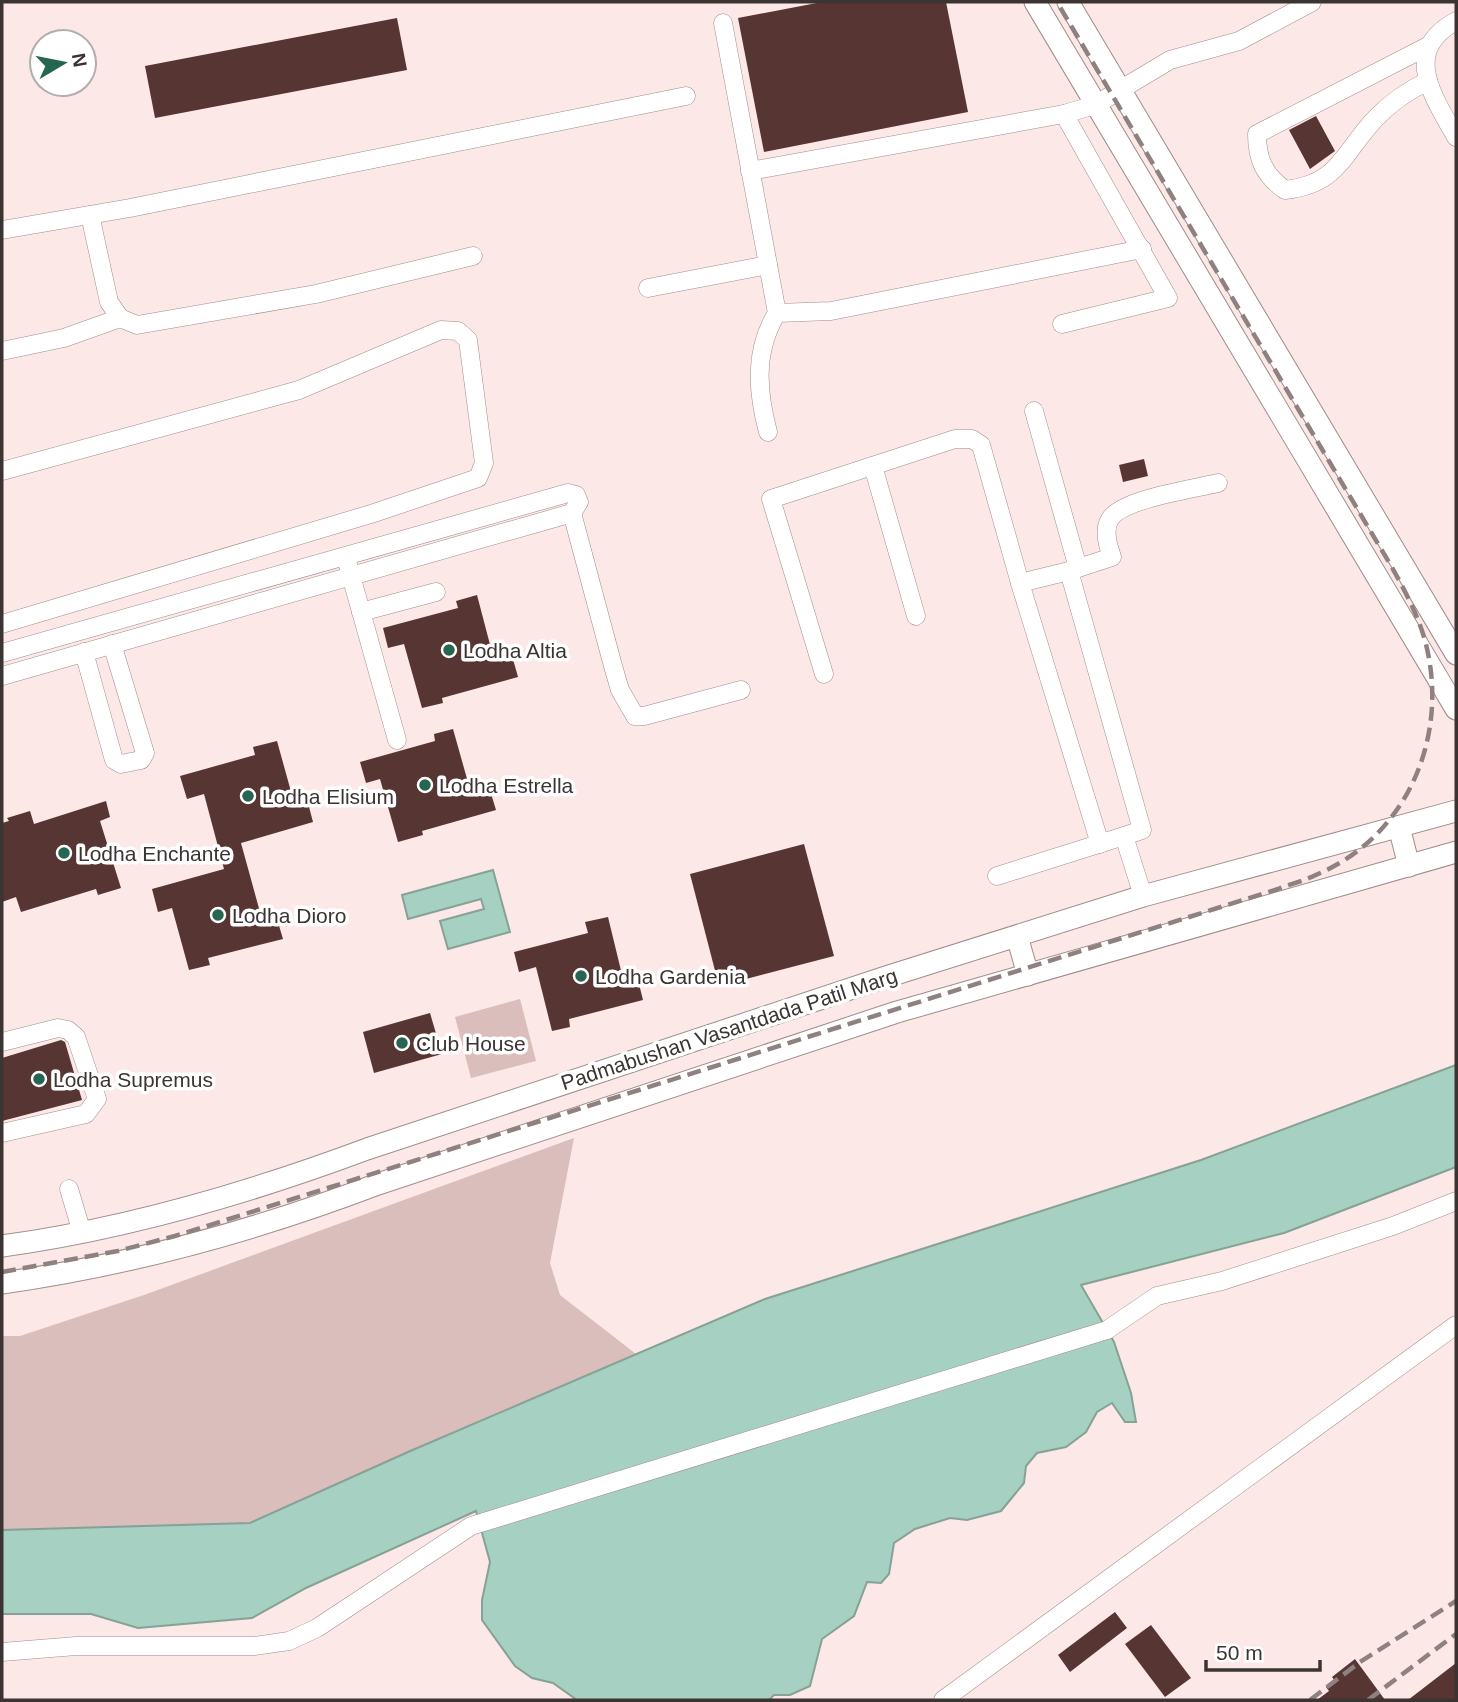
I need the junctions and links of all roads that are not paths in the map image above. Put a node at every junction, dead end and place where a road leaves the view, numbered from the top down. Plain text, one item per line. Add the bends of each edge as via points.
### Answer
1 (1035, 2) edge
2 (1068, 2) edge
3 (1311, 2) edge
4 (1456, 21) edge
5 (723, 23) dead end
6 (1428, 46) junction
7 (1428, 81) junction
8 (1119, 89) junction
9 (685, 96) dead end
10 (1096, 105) junction
11 (1063, 114) junction
12 (1456, 137) edge
13 (750, 171) junction
14 (90, 215) junction
15 (2, 230) edge
16 (1142, 249) junction
17 (473, 256) dead end
18 (768, 265) junction
19 (648, 288) dead end
20 (777, 313) junction
21 (120, 318) junction
22 (1062, 324) dead end
23 (2, 351) edge
24 (1034, 411) dead end
25 (768, 432) dead end
26 (873, 466) junction
27 (2, 471) edge
28 (1218, 482) dead end
29 (572, 513) junction
30 (1395, 553) junction
31 (345, 556) junction
32 (1074, 569) junction
33 (1372, 569) junction
34 (351, 576) junction
35 (1020, 583) junction
36 (436, 592) dead end
37 (361, 612) junction
38 (916, 616) dead end
39 (2, 624) edge
40 (99, 625) junction
41 (108, 646) junction
42 (84, 652) junction
43 (2, 653) edge
44 (1456, 654) edge
45 (824, 674) dead end
46 (2, 676) edge
47 (741, 690) dead end
48 (1456, 709) edge
49 (397, 740) dead end
50 (1456, 811) edge
51 (1399, 827) junction
52 (1124, 836) junction
53 (1100, 844) junction
54 (1456, 852) edge
55 (1409, 866) junction
56 (997, 876) dead end
57 (1143, 896) junction
58 (1017, 936) junction
59 (976, 949) junction
60 (1028, 975) junction
61 (986, 987) junction
62 (2, 1042) edge
63 (2, 1133) edge
64 (69, 1189) dead end
65 (1456, 1201) edge
66 (82, 1233) junction
67 (2, 1246) edge
68 (2, 1283) edge
69 (1456, 1325) edge
70 (2, 1652) edge
71 (943, 1700) edge

1 - 10 main road
2 - 8 main road
3 - 8 street via 1239,41 1170,60
4 - 6 street
5 - 13 street
6 - 7 street
6 - 7 street via 1257,134 1257,156 1270,179 1284,190 1303,188 1331,175 1374,120 1402,93
7 - 12 street
8 - 10 street
8 - 30 main road
9 - 14 street
10 - 11 street
10 - 33 main road
11 - 13 street
11 - 16 street
13 - 18 street
14 - 15 street
14 - 21 street via 105,289
16 - 20 street via 831,311
16 - 22 street via 1168,298
17 - 21 street via 233,310 137,325
18 - 19 street
18 - 20 street
20 - 25 street via 766,331 760,356 759,398
21 - 23 street via 64,338
24 - 32 street
26 - 35 street via 955,439 972,439 981,445
26 - 38 street
26 - 45 street via 771,499
27 - 39 street via 299,390 442,330 458,331 468,340 484,463 478,478
28 - 32 street via 1119,508 1108,522 1112,557
29 - 31 street via 579,502 576,495 568,493
29 - 34 street
29 - 47 street via 620,690 635,716
30 - 33 main road
30 - 44 main road
31 - 34 street
31 - 40 street
32 - 35 street
32 - 52 street via 1142,830
33 - 48 main road
34 - 37 street
34 - 41 street
35 - 53 street
36 - 37 street
37 - 49 street
40 - 41 street
40 - 43 street
41 - 42 street
41 - 42 street via 145,753 141,760 121,764 114,760
42 - 46 street
50 - 51 main road, Padmabushan Vasantdada Patil Marg
51 - 55 main road
51 - 57 main road, Padmabushan Vasantdada Patil Marg
52 - 53 street
52 - 57 street
53 - 56 street
54 - 55 main road, Padmabushan Vasantdada Patil Marg
55 - 60 main road, Padmabushan Vasantdada Patil Marg
57 - 58 main road, Padmabushan Vasantdada Patil Marg
58 - 59 main road, Padmabushan Vasantdada Patil Marg
58 - 60 main road
59 - 61 main road
59 - 66 main road, Padmabushan Vasantdada Patil Marg via 287,1179
60 - 61 main road, Padmabushan Vasantdada Patil Marg
61 - 68 main road, Padmabushan Vasantdada Patil Marg via 845,1029 298,1214 117,1263
62 - 63 street via 58,1028 68,1030 76,1037 97,1100 86,1114
64 - 66 street
65 - 70 street via 1222,1281 1157,1296 1107,1330 471,1526 317,1628 289,1640 254,1646 76,1646
66 - 67 main road, Padmabushan Vasantdada Patil Marg
69 - 71 street

